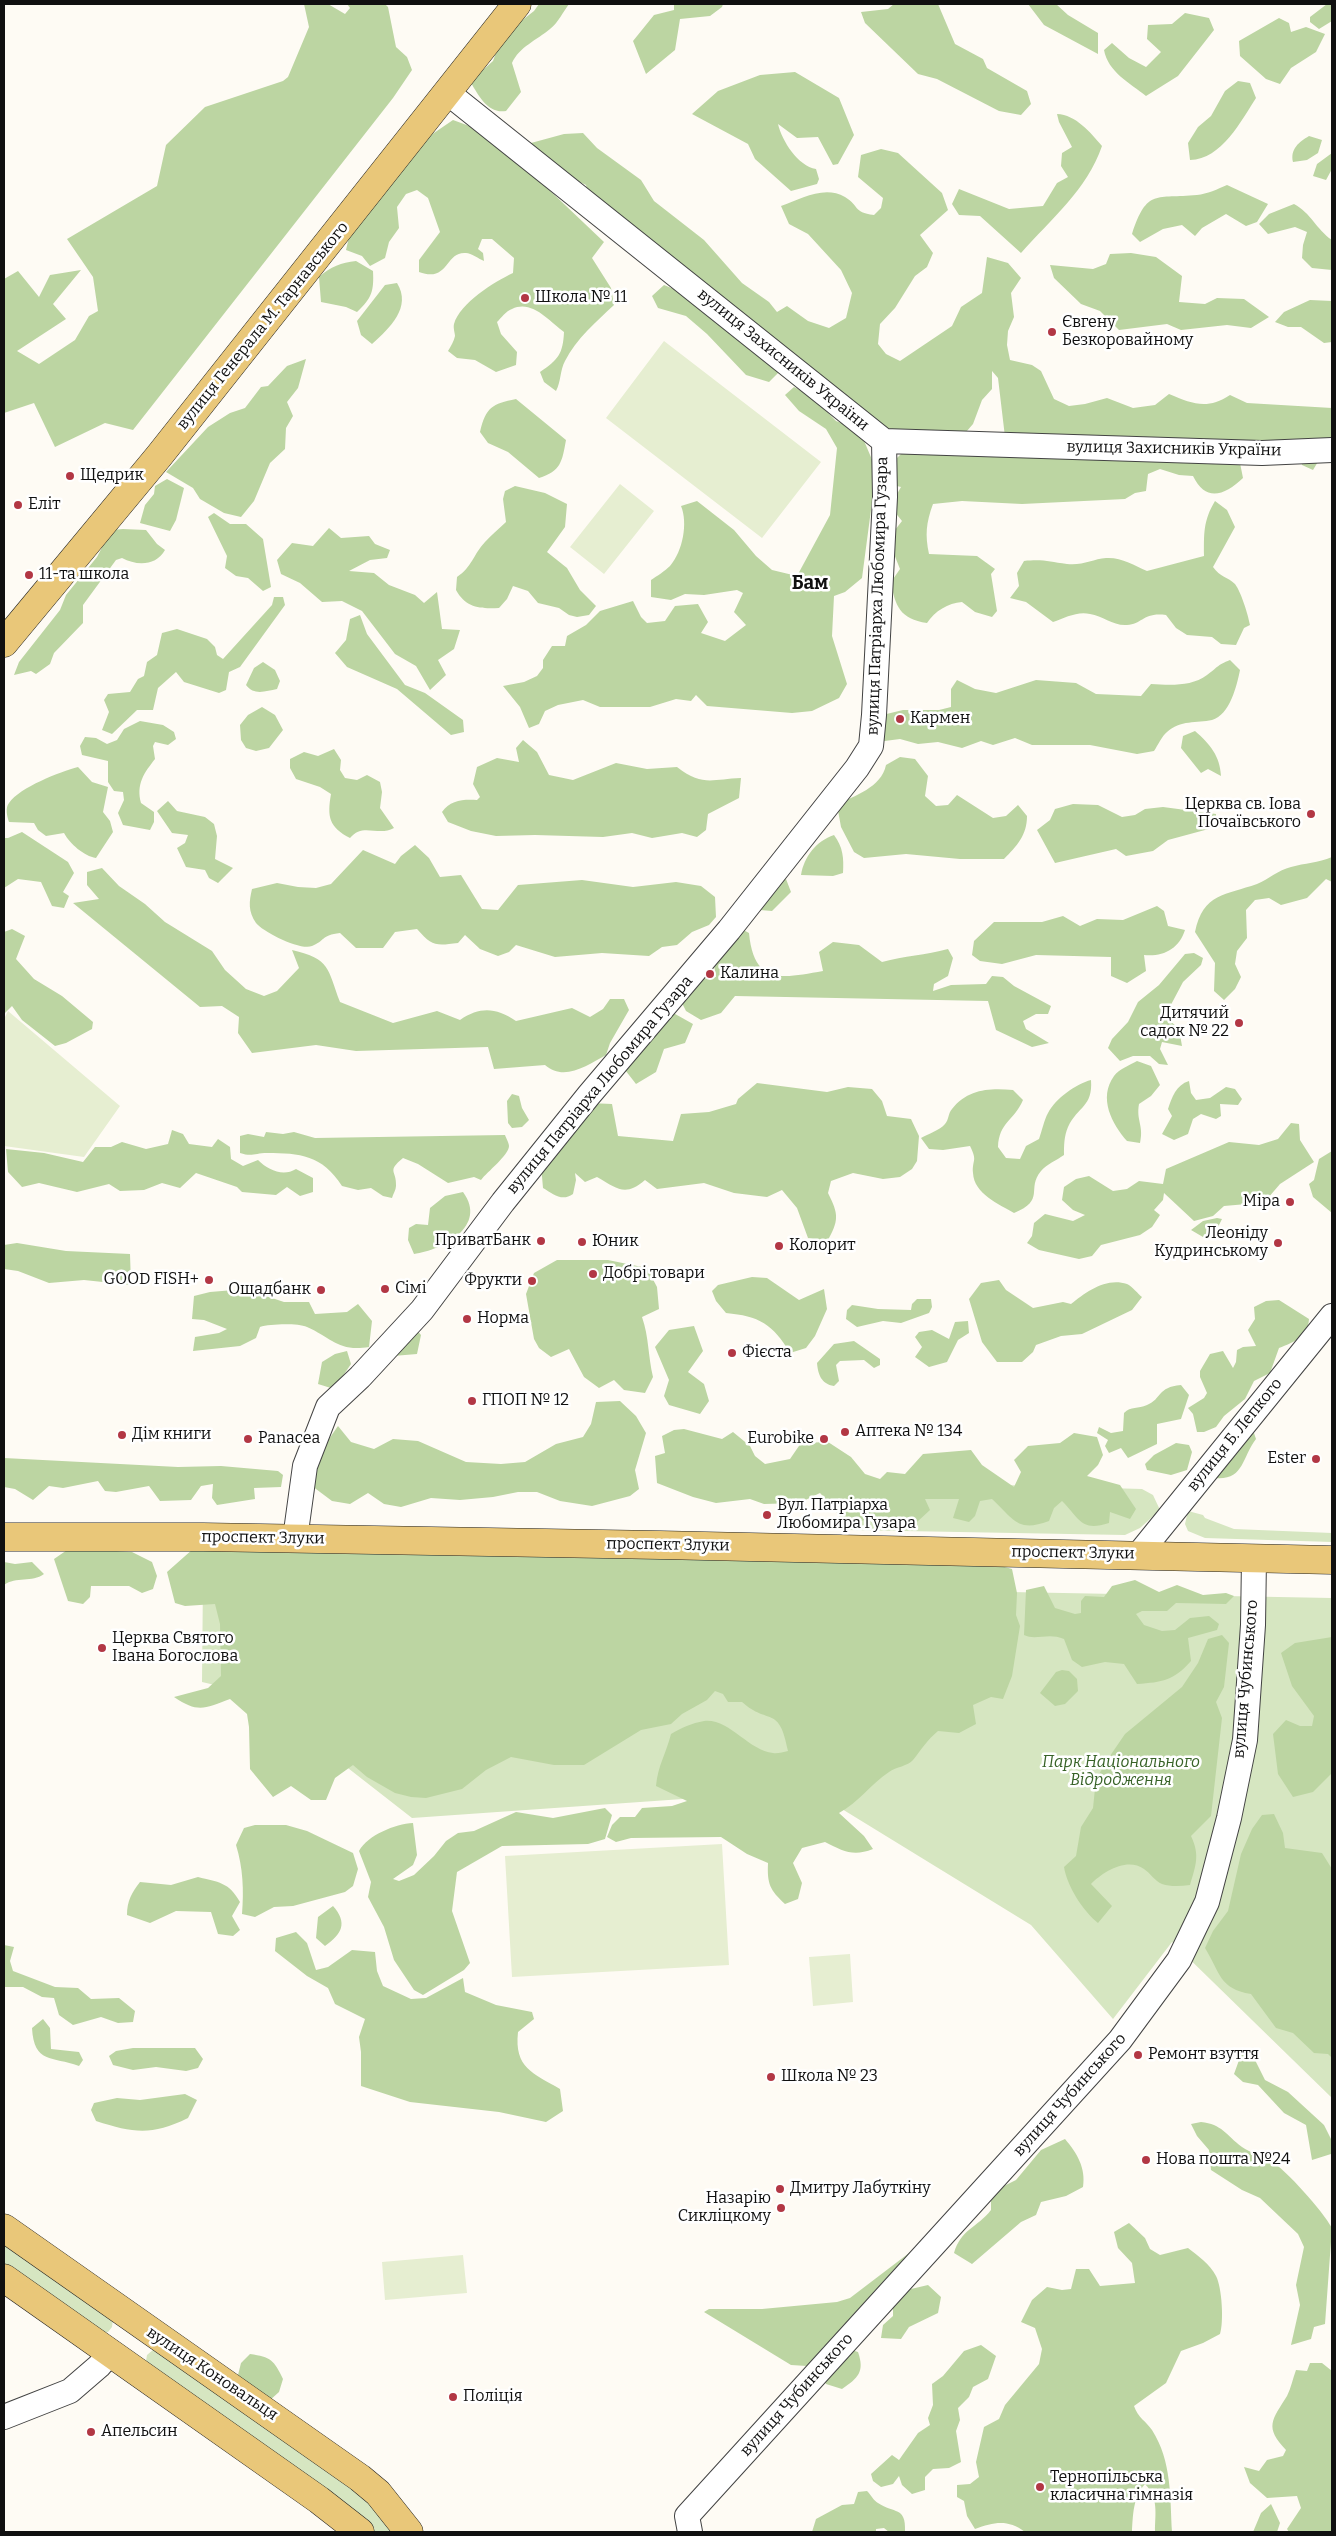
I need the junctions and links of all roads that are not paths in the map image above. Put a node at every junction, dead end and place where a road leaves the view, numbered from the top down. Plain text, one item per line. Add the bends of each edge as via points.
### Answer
1 (517, 4) edge
2 (448, 94) junction
3 (884, 441) junction
4 (1332, 450) edge
5 (4, 643) edge
6 (1332, 1316) edge
7 (4, 1537) edge
8 (295, 1540) junction
9 (1139, 1554) junction
10 (1254, 1559) junction
11 (1332, 1560) edge
12 (4, 2228) edge
13 (4, 2278) edge
14 (138, 2323) junction
15 (111, 2352) junction
16 (4, 2417) edge
17 (360, 2532) edge
18 (409, 2532) edge
19 (690, 2532) edge

1 - 2 main road, вулиця Генерала М. Тарнавського
2 - 3 street, вулиця Захисників України
2 - 5 main road, вулиця Генерала М. Тарнавського via 159,456
3 - 4 street, вулиця Захисників України via 1262,453
3 - 8 street, вулиця Патріарха Любомира Гузара via 880,622 871,746 729,930 503,1202 422,1310 328,1407 305,1466
6 - 9 street, вулиця Б. Лепкого
7 - 8 main road, проспект Злуки
8 - 9 main road, проспект Злуки
9 - 10 main road, проспект Злуки
10 - 11 main road, проспект Злуки
10 - 19 street, вулиця Чубинського via 1245,1740 1229,1818 1206,1902 1179,1960 1120,2040 687,2516
12 - 14 main road, вулиця Коновальця
13 - 15 main road
14 - 15 main road
14 - 18 main road, вулиця Коновальця via 360,2478 378,2493
15 - 16 street via 70,2391
15 - 17 main road

